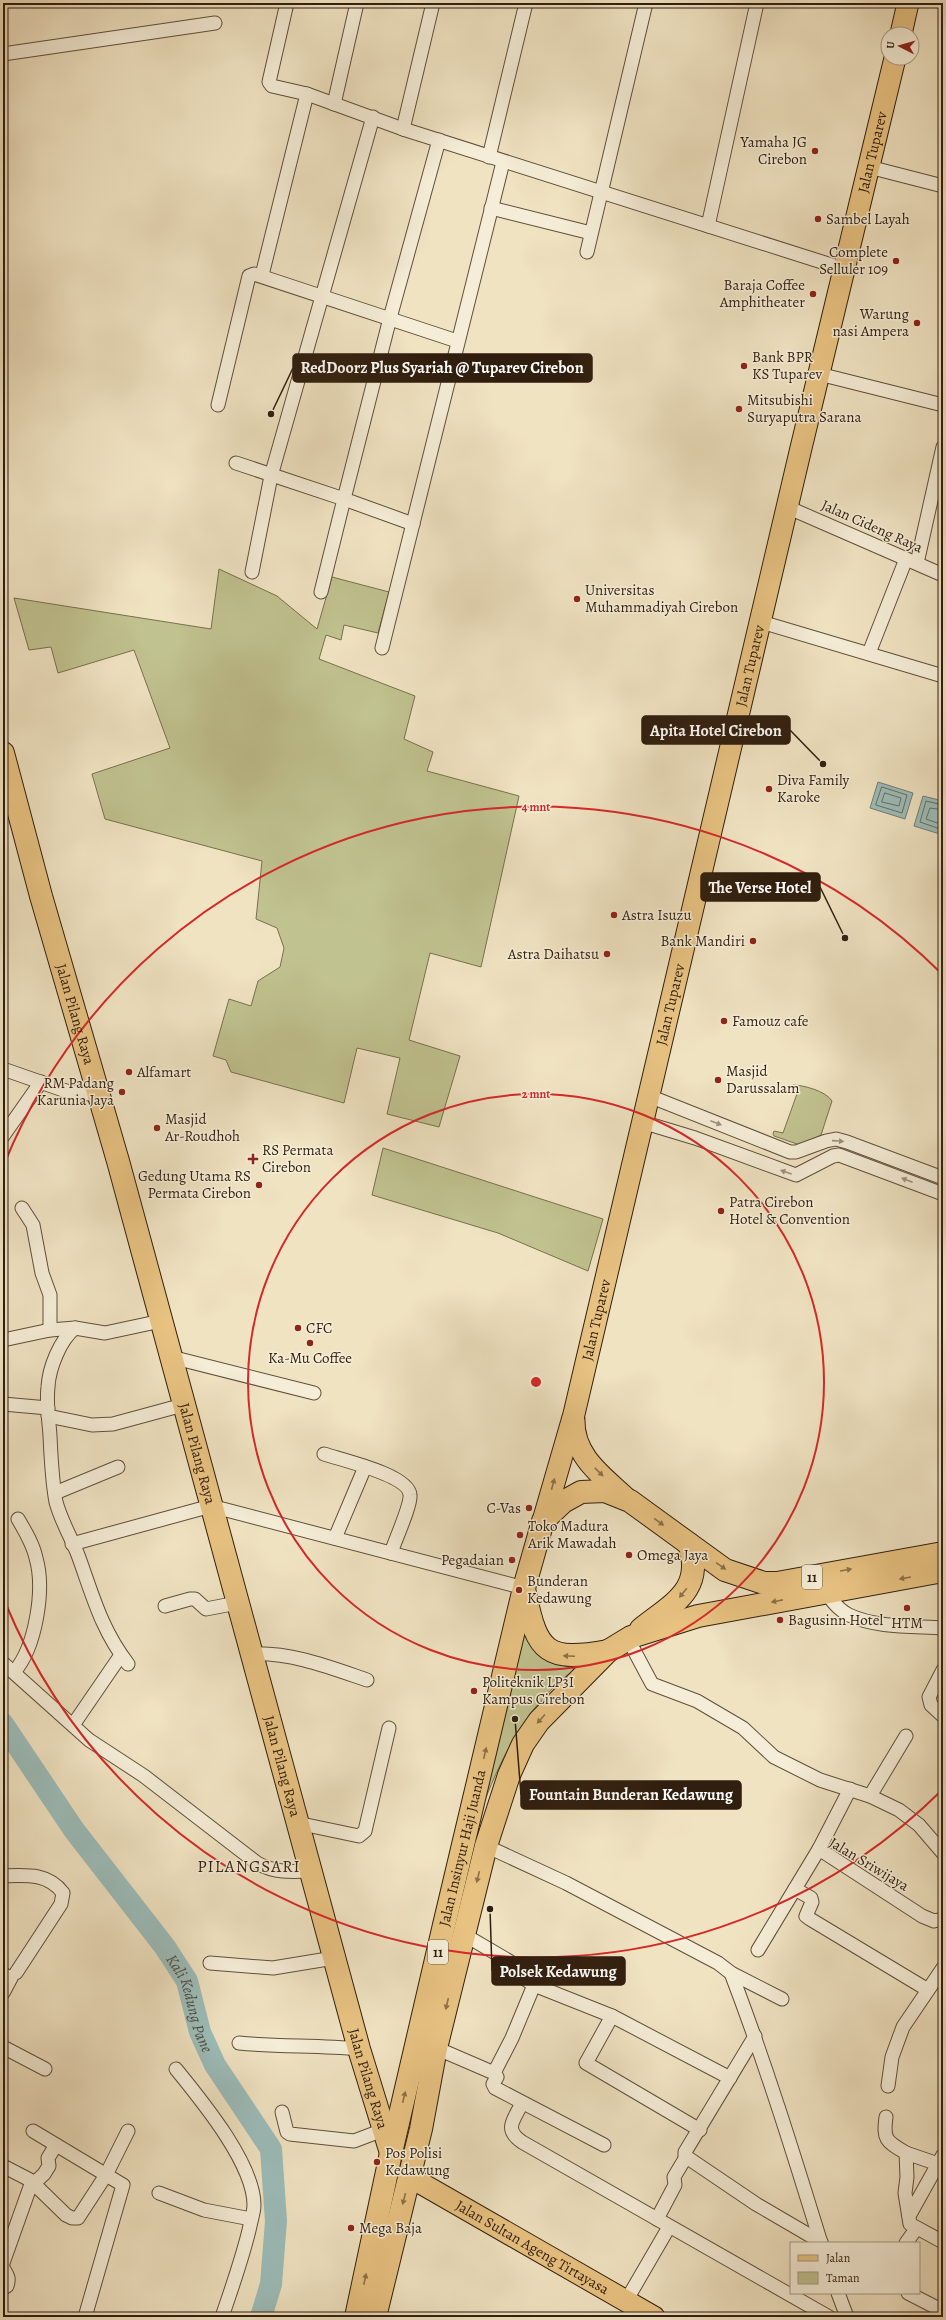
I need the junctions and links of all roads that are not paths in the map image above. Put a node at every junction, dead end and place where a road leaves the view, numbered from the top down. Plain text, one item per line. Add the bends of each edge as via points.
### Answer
1 (287, 3) edge
2 (357, 3) edge
3 (433, 3) edge
4 (526, 3) edge
5 (646, 3) edge
6 (757, 3) edge
7 (908, 3) edge
8 (215, 23) dead end
9 (903, 26) edge
10 (3, 54) edge
11 (893, 66) edge
12 (307, 94) junction
13 (334, 104) junction
14 (373, 118) junction
15 (403, 129) junction
16 (439, 140) junction
17 (489, 157) junction
18 (503, 162) junction
19 (869, 167) junction
20 (943, 186) edge
21 (601, 191) junction
22 (491, 208) junction
23 (708, 226) junction
24 (591, 233) junction
25 (587, 252) dead end
26 (844, 269) junction
27 (262, 275) junction
28 (321, 295) junction
29 (390, 318) junction
30 (457, 341) junction
31 (820, 374) junction
32 (218, 405) dead end
33 (943, 405) edge
34 (943, 447) edge
35 (236, 463) dead end
36 (271, 476) junction
37 (344, 499) junction
38 (787, 507) junction
39 (413, 524) junction
40 (911, 561) junction
41 (252, 572) dead end
42 (943, 575) edge
43 (320, 592) dead end
44 (761, 622) junction
45 (382, 648) dead end
46 (869, 653) junction
47 (943, 676) edge
48 (3, 753) edge
49 (3, 1069) edge
50 (41, 1082) junction
51 (98, 1095) junction
52 (657, 1100) junction
53 (652, 1125) junction
54 (3, 1136) edge
55 (943, 1178) edge
56 (942, 1190) edge
57 (22, 1208) dead end
58 (161, 1320) junction
59 (75, 1328) junction
60 (50, 1330) junction
61 (3, 1340) edge
62 (171, 1357) junction
63 (314, 1393) dead end
64 (3, 1404) edge
65 (183, 1405) junction
66 (48, 1412) junction
67 (574, 1414) junction
68 (324, 1454) dead end
69 (118, 1467) dead end
70 (365, 1467) junction
71 (55, 1493) junction
72 (630, 1501) junction
73 (211, 1506) junction
74 (18, 1519) dead end
75 (543, 1521) junction
76 (335, 1538) junction
77 (72, 1544) junction
78 (689, 1544) junction
79 (391, 1553) junction
80 (936, 1563) edge
81 (524, 1588) junction
82 (824, 1592) junction
83 (237, 1603) junction
84 (165, 1606) dead end
85 (943, 1628) edge
86 (629, 1638) junction
87 (608, 1651) junction
88 (250, 1654) junction
89 (3, 1663) edge
90 (943, 1670) edge
91 (14, 1672) junction
92 (367, 1680) dead end
93 (943, 1716) edge
94 (73, 1725) junction
95 (389, 1728) dead end
96 (906, 1736) dead end
97 (850, 1790) junction
98 (870, 1796) junction
99 (296, 1823) junction
100 (486, 1846) junction
101 (819, 1849) junction
102 (943, 1853) edge
103 (311, 1871) junction
104 (3, 1876) edge
105 (795, 1889) junction
106 (943, 1919) edge
107 (463, 1934) junction
108 (758, 1950) dead end
109 (334, 1958) junction
110 (210, 1963) dead end
111 (943, 1968) edge
112 (731, 1973) junction
113 (9, 1974) edge
114 (534, 1985) junction
115 (928, 1990) junction
116 (3, 1993) edge
117 (782, 1999) dead end
118 (612, 2016) junction
119 (755, 2036) junction
120 (239, 2043) dead end
121 (3, 2047) edge
122 (436, 2048) junction
123 (359, 2049) junction
124 (45, 2069) dead end
125 (176, 2069) dead end
126 (494, 2073) junction
127 (730, 2078) junction
128 (888, 2086) dead end
129 (522, 2103) junction
130 (282, 2112) dead end
131 (886, 2117) dead end
132 (391, 2126) junction
133 (421, 2129) junction
134 (700, 2130) junction
135 (33, 2131) dead end
136 (128, 2131) dead end
137 (56, 2145) junction
138 (604, 2145) dead end
139 (906, 2153) junction
140 (686, 2157) junction
141 (941, 2160) edge
142 (3, 2166) edge
143 (106, 2175) junction
144 (410, 2177) junction
145 (32, 2183) junction
146 (159, 2194) dead end
147 (909, 2216) junction
148 (251, 2219) junction
149 (657, 2219) junction
150 (669, 2227) junction
151 (916, 2229) junction
152 (821, 2242) edge
153 (907, 2242) edge
154 (943, 2242) edge
155 (3, 2263) edge
156 (3, 2268) edge
157 (3, 2288) edge
158 (838, 2294) edge
159 (910, 2294) edge
160 (630, 2308) edge
161 (943, 2311) edge
162 (373, 2316) edge
163 (85, 2317) edge
164 (222, 2317) edge
165 (654, 2317) edge
166 (829, 2317) edge
167 (847, 2317) edge

1 - 12 street via 269,82 272,86
2 - 13 street
3 - 15 street
4 - 17 street
5 - 21 street
6 - 23 street
7 - 9 main road
8 - 10 street
11 - 19 main road, Jalan Tuparev
12 - 13 street
12 - 27 street
13 - 14 street
14 - 15 street
14 - 28 street
15 - 16 street
16 - 17 street
16 - 29 street
17 - 18 street
18 - 21 street
18 - 22 street
19 - 20 street
19 - 26 main road, Jalan Tuparev
21 - 23 street
21 - 24 street
22 - 24 street
22 - 30 street
23 - 26 street
24 - 25 street
26 - 31 main road, Jalan Tuparev
27 - 28 street
27 - 32 street via 249,276
28 - 29 street
28 - 36 street
29 - 30 street
29 - 37 street
30 - 39 street
31 - 33 street
31 - 38 main road, Jalan Tuparev
34 - 40 street
35 - 36 street
36 - 37 street
36 - 41 street
37 - 39 street
37 - 43 street
38 - 40 street, Jalan Cideng Raya
38 - 44 main road, Jalan Tuparev
39 - 45 street
40 - 42 street, Jalan Cideng Raya
40 - 46 street
44 - 46 street
44 - 52 main road, Jalan Tuparev
46 - 47 street
48 - 51 highway, Jalan Pilang Raya
49 - 50 street
50 - 51 street via 66,1091
50 - 54 street
51 - 58 highway, Jalan Pilang Raya
52 - 53 main road, Jalan Tuparev
52 -> 55 street via 790,1152 836,1139
56 -> 53 street via 840,1155 796,1175
53 - 67 main road, Jalan Tuparev
57 - 60 street via 33,1225 42,1273 50,1295
58 - 59 street via 105,1333
58 - 62 highway, Jalan Pilang Raya
59 - 60 street
59 - 66 street via 65,1338 51,1369
60 - 61 street
62 - 63 street
62 - 65 highway, Jalan Pilang Raya
64 - 66 street
65 - 66 street via 113,1424 92,1425
65 - 73 highway, Jalan Pilang Raya
66 - 71 street
67 -> 72 main road via 574,1434 583,1456
75 -> 67 main road
68 - 70 street
69 - 71 street
70 - 76 street
70 - 79 street via 403,1483 410,1492 409,1502
71 - 77 street via 63,1524
72 - 75 highway, 11 via 606,1491 581,1492 563,1502
72 -> 78 highway, 11
73 - 76 street
73 - 77 street
73 - 83 highway, Jalan Pilang Raya
74 - 91 street via 36,1558 39,1586 34,1628 21,1663
75 - 81 highway, Jalan Insinyur Haji Juanda / 11
76 - 79 street
77 - 94 street via 95,1607 113,1644 125,1660
78 -> 80 highway, 11 via 725,1570 764,1583
78 -> 86 highway via 694,1560 693,1574 687,1589 680,1598
79 - 81 street
80 -> 82 highway, 11
87 -> 81 highway via 566,1657 550,1651 535,1633
132 -> 81 highway, Jalan Insinyur Haji Juanda / 11
82 - 85 street via 837,1607 849,1615 868,1621
82 -> 86 highway, 11 via 698,1616
83 - 84 street via 206,1609 190,1598
83 - 88 highway, Jalan Pilang Raya
86 - 87 highway, 11
86 - 97 street via 652,1684 697,1701 743,1728 774,1757 820,1780
87 -> 100 highway, Jalan Insinyur Haji Juanda / 11 via 538,1721 523,1744 501,1793
88 - 92 street via 272,1654 318,1663
88 - 99 highway, Jalan Pilang Raya
89 - 91 street
90 - 93 street via 929,1697 931,1705
91 - 94 street
94 - 103 street via 89,1740 144,1776 257,1863 282,1872
95 - 99 street via 362,1835
96 - 98 street
97 - 98 street
97 - 101 street
98 - 102 street via 899,1810 919,1825
99 - 103 highway, Jalan Pilang Raya
100 -> 107 highway, Jalan Insinyur Haji Juanda / 11
100 - 112 street via 566,1883 718,1963
101 - 105 street, Jalan Sriwijaya
101 - 106 street, Jalan Sriwijaya via 922,1916 934,1921
103 - 109 highway, Jalan Pilang Raya
104 - 113 street via 37,1877 56,1883 64,1893 61,1904
105 - 108 street, Jalan Sriwijaya
105 - 115 street via 811,1898 812,1902 806,1916
107 - 114 street via 514,1964 519,1974
107 -> 122 highway, Jalan Insinyur Haji Juanda / 11
109 - 110 street via 273,1968
109 - 123 highway, Jalan Pilang Raya
111 - 115 street
112 - 117 street
112 - 119 street
113 - 116 street via 11,1978
114 - 118 street
114 - 126 street
115 - 128 street via 901,2033 892,2057
118 - 127 street
118 - 134 street via 586,2063
119 - 127 street
119 - 152 street
120 - 123 street via 272,2047 296,2045
121 - 124 street
122 - 126 street
122 - 133 highway, Jalan Insinyur Haji Juanda / 11
123 - 132 highway, Jalan Pilang Raya
125 - 148 street via 224,2134 242,2166 252,2189 254,2206
126 - 129 street via 497,2078 493,2084 495,2088
127 - 134 street
129 - 138 street
129 - 149 street via 512,2122 512,2136
130 - 132 street via 287,2132 290,2134 354,2141
131 - 139 street via 886,2138 890,2144
132 - 133 highway
162 -> 132 highway, Jalan Insinyur Haji Juanda / 11 via 391,2153
133 - 144 highway, Jalan Insinyur Haji Juanda / 11
134 - 140 street via 685,2152
135 - 137 street
136 - 143 street
137 - 143 street
137 - 145 street via 48,2158 49,2166 44,2174
139 - 141 street
139 - 147 street via 905,2193
140 - 149 street via 674,2177 676,2185
140 - 152 street via 756,2204
141 - 147 street
142 - 145 street
143 - 145 street via 78,2218 66,2215
143 - 163 street via 121,2183 123,2187
144 - 160 main road, Jalan Sultan Ageng Tirtayasa
144 -> 162 highway, Jalan Insinyur Haji Juanda / 11
145 - 155 street
146 - 148 street via 204,2210
147 - 151 street via 910,2224
148 - 164 street via 246,2246
149 - 150 street
150 - 160 street
150 - 166 street
151 - 153 street
151 - 154 street
156 - 157 street via 9,2281
158 - 167 street
159 - 161 street
160 - 165 main road, Jalan Sultan Ageng Tirtayasa

